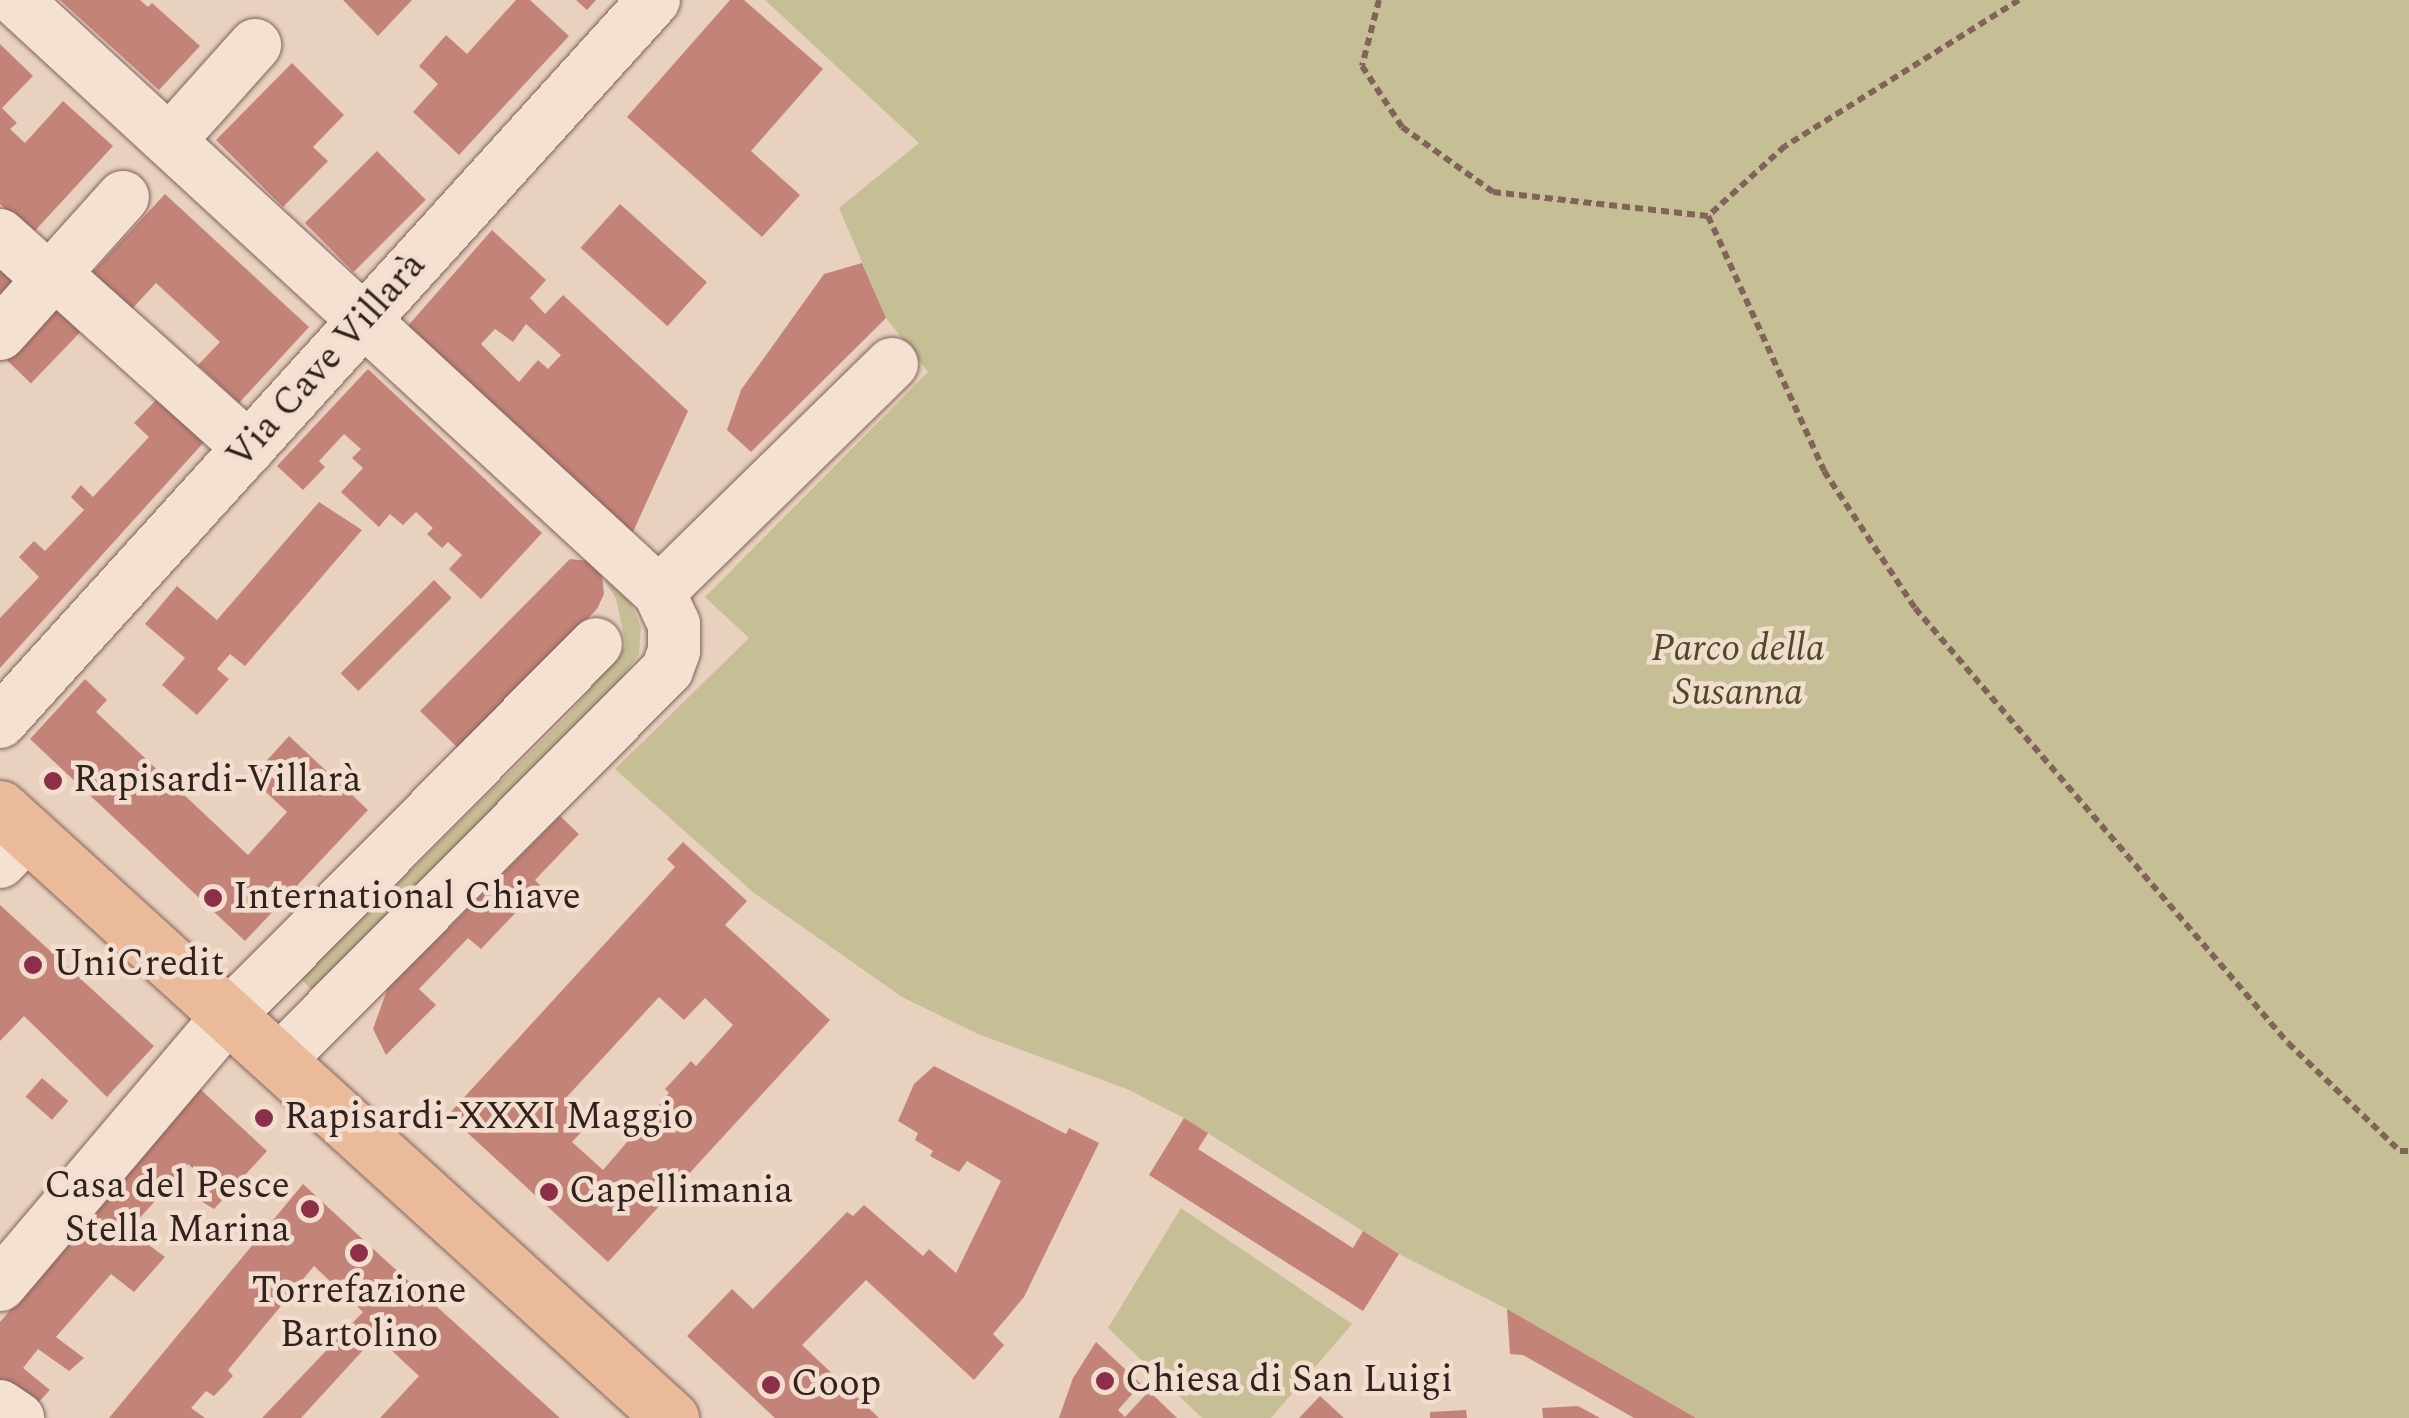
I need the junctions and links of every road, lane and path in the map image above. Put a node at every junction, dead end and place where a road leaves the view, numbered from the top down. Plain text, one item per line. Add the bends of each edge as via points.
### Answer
1 (16, 0) edge
2 (654, 0) edge
3 (1379, 0) edge
4 (2019, 0) edge
5 (256, 44) dead end
6 (169, 141) junction
7 (123, 197) dead end
8 (1708, 216) junction
9 (0, 235) edge
10 (52, 276) junction
11 (364, 320) junction
12 (0, 334) edge
13 (892, 364) dead end
14 (249, 448) junction
15 (659, 592) junction
16 (596, 644) dead end
17 (0, 722) edge
18 (9, 834) edge
19 (228, 1016) junction
20 (278, 1061) junction
21 (2409, 1151) edge
22 (0, 1285) edge
23 (0, 1406) edge
24 (18, 1418) edge
25 (671, 1418) edge

1 - 6 street
2 - 11 street, Via Cave Villarà
3 - 8 path via 1362,66 1402,127 1494,192
4 - 8 path via 1784,146
5 - 6 street
6 - 11 street
7 - 10 street
8 - 21 path via 1824,471 1915,608 2288,1043 2400,1151
9 - 10 street
10 - 12 street
10 - 14 street
11 - 14 street, Via Cave Villarà
11 - 15 street
13 - 15 street
14 - 17 street, Via Cave Villarà
15 - 20 street via 674,624 666,670
16 - 19 street
18 - 19 main road
19 - 20 main road
19 - 22 street
20 - 25 main road
23 - 24 street

